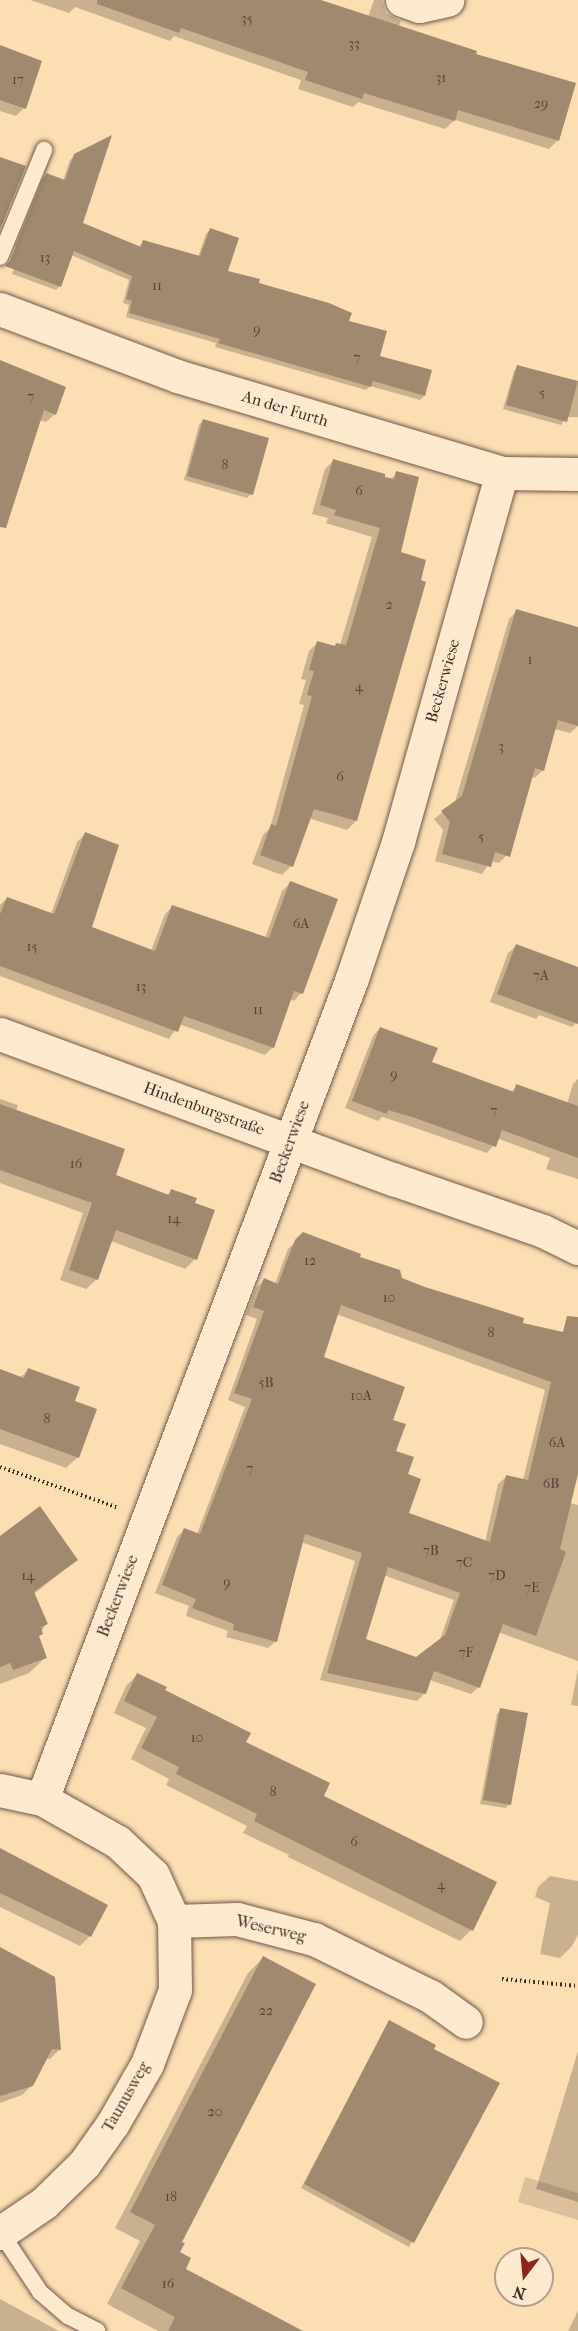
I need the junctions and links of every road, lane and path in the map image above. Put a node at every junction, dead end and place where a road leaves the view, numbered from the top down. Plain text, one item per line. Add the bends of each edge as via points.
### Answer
1 (402, 0) edge
2 (447, 0) edge
3 (44, 150) dead end
4 (0, 257) edge
5 (0, 309) edge
6 (502, 473) junction
7 (578, 474) edge
8 (0, 1034) edge
9 (290, 1141) junction
10 (543, 1231) junction
11 (578, 1237) edge
12 (578, 1248) edge
13 (0, 1467) edge
14 (148, 1517) junction
15 (0, 1790) edge
16 (42, 1799) junction
17 (174, 1921) junction
18 (502, 1979) dead end
19 (578, 1986) edge
20 (466, 2022) dead end
21 (0, 2233) edge
22 (97, 2331) edge

1 - 2 street via 419,6
3 - 4 lane
5 - 6 street, An der Furth via 177,376
6 - 7 street, An der Furth
6 - 9 street, Beckerwiese via 398,842
8 - 9 street, Hindenburgstraße
9 - 10 street, Hindenburgstraße
9 - 14 street, Beckerwiese
10 - 11 street, Hindenburgstraße
10 - 12 street, Hindenburgstraße
13 - 14 path
14 - 16 street, Beckerwiese
15 - 16 street
16 - 17 street via 118,1842 153,1875
17 - 20 street, Weserweg via 237,1919 314,1939 430,1996
17 - 21 street, Taunusweg via 175,1990 147,2064 84,2164 45,2203
18 - 19 path
21 - 22 lane via 40,2292 68,2316

